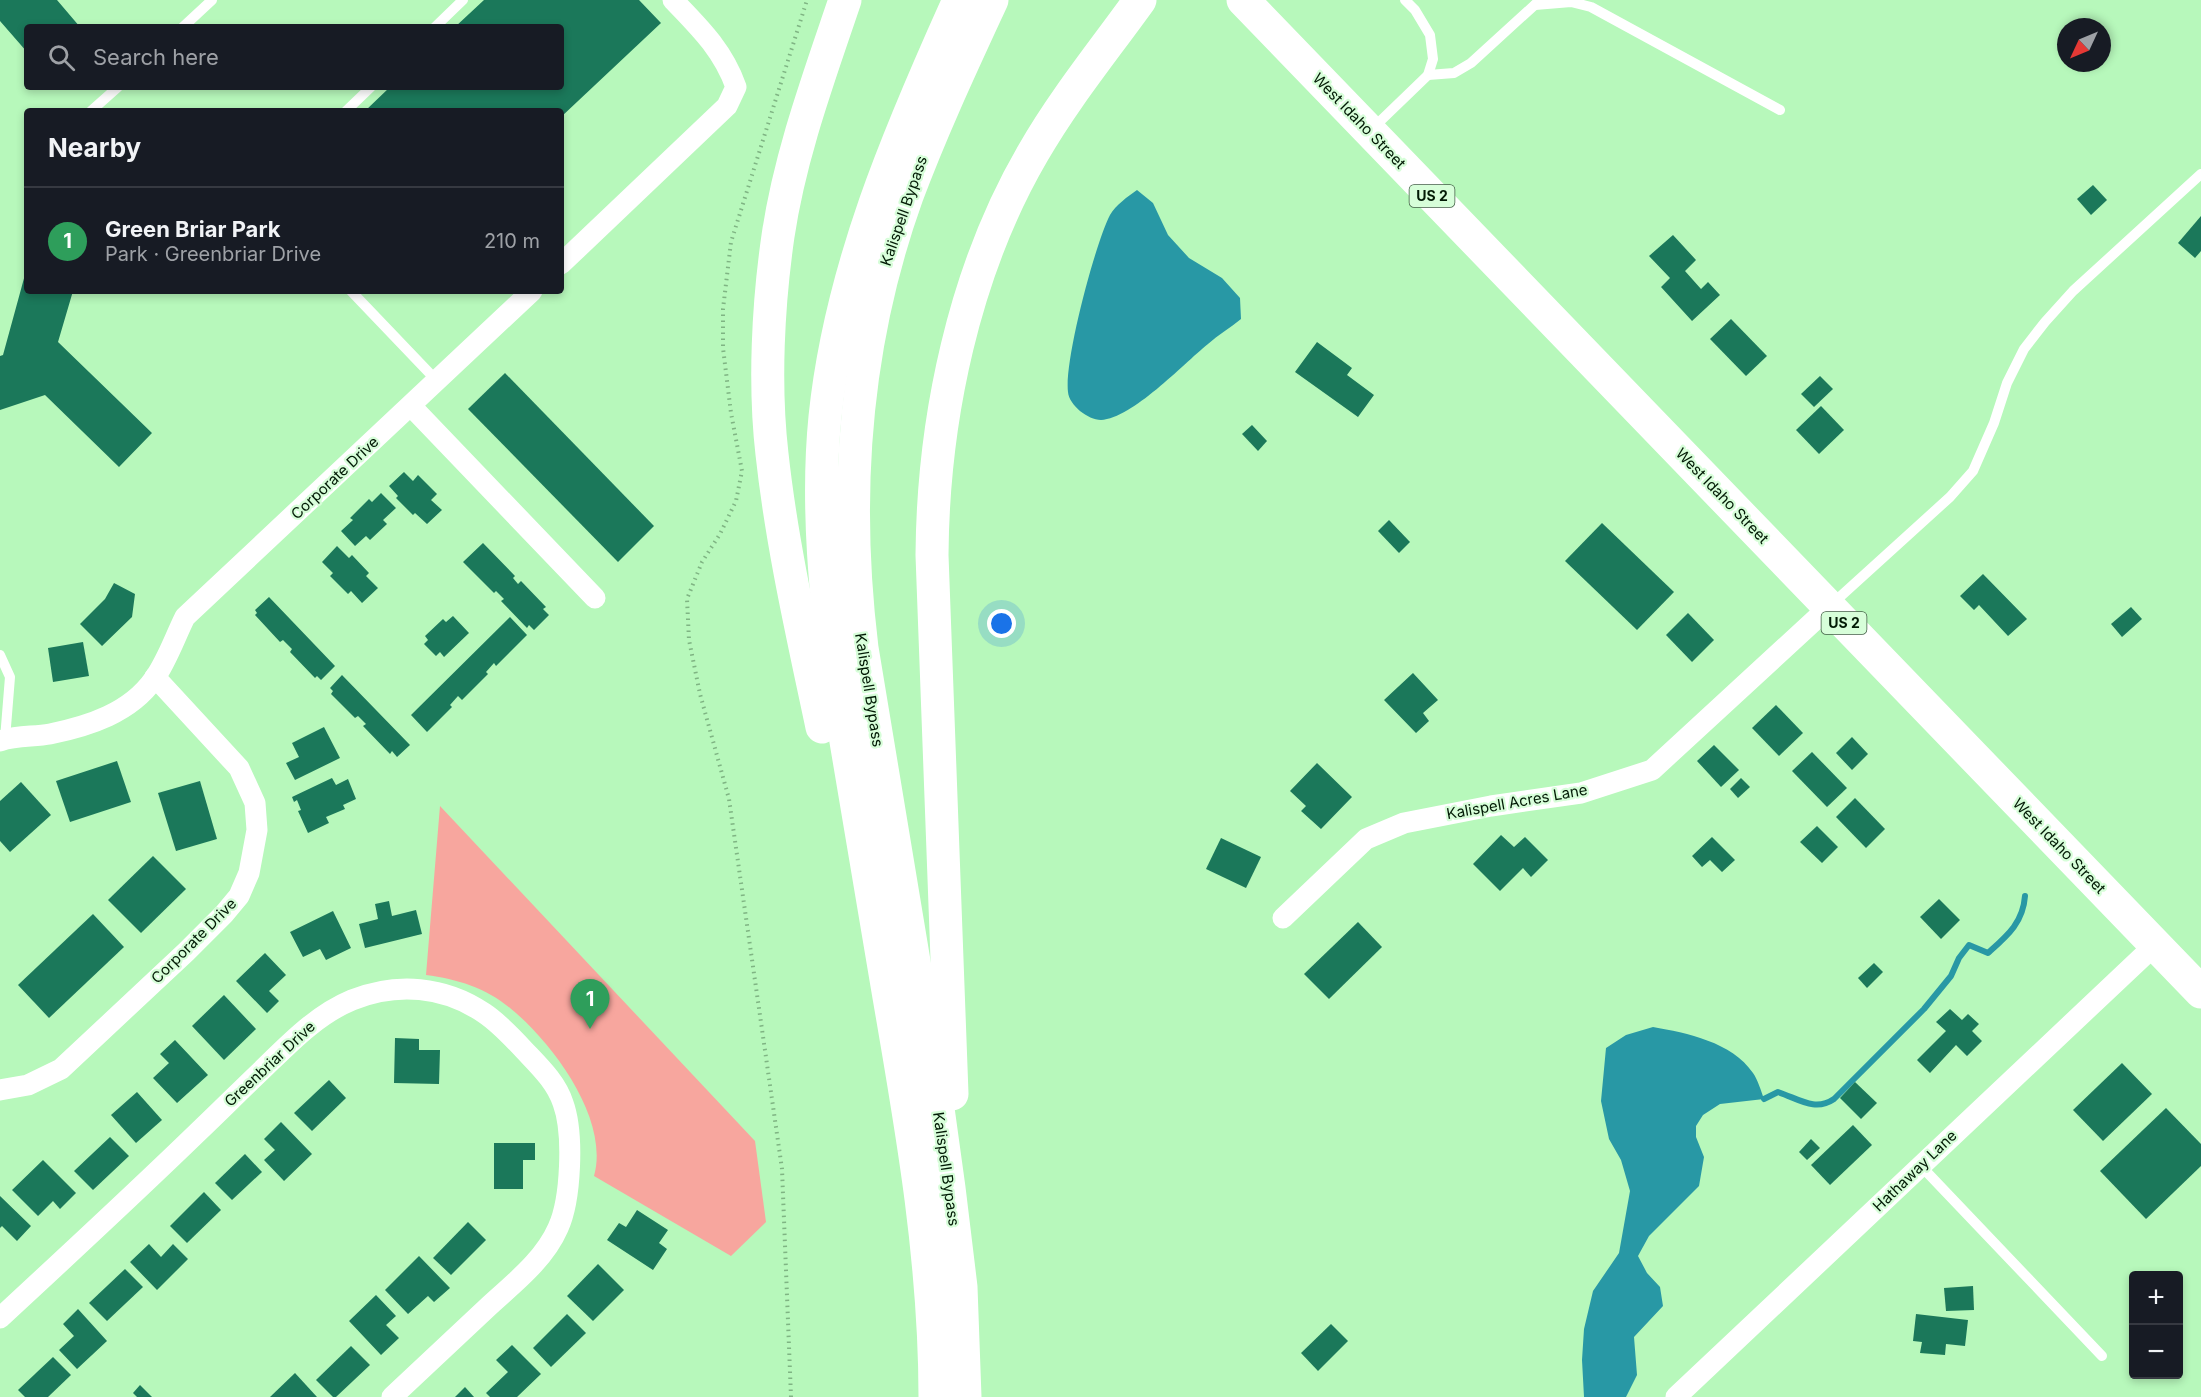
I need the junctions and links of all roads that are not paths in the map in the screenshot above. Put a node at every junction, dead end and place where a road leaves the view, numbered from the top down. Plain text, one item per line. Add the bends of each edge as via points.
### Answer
1 (212, 0) edge
2 (463, 0) edge
3 (673, 0) edge
4 (845, 0) edge
5 (959, 0) edge
6 (992, 0) edge
7 (1140, 0) edge
8 (1243, 0) edge
9 (1405, 0) edge
10 (1538, 3) edge
11 (186, 24) edge
12 (438, 24) edge
13 (1428, 75) junction
14 (115, 90) edge
15 (368, 90) edge
16 (95, 108) edge
17 (349, 108) edge
18 (1780, 110) dead end
19 (1369, 131) junction
20 (2201, 174) edge
21 (564, 261) edge
22 (354, 294) edge
23 (529, 294) edge
24 (437, 381) junction
25 (411, 406) junction
26 (595, 598) dead end
27 (1828, 607) junction
28 (0, 655) edge
29 (155, 677) junction
30 (2, 740) edge
31 (1283, 918) dead end
32 (2155, 945) junction
33 (885, 974) junction
34 (2201, 992) edge
35 (0, 1090) edge
36 (1921, 1166) junction
37 (949, 1188) junction
38 (0, 1318) edge
39 (2102, 1356) dead end
40 (392, 1397) edge
41 (935, 1397) edge
42 (965, 1397) edge
43 (1676, 1397) edge

1 - 11 lane
2 - 12 lane
3 - 21 street via 720,52 736,87 727,106
4 - 33 highway via 804,126 778,235 770,337 770,415 787,554 848,854 866,923
5 - 33 highway, Kalispell Bypass via 907,121 860,247 841,317 824,429 822,488 831,640
6 - 37 highway, Kalispell Bypass via 903,208 869,332 855,434 854,574 862,648
7 - 37 highway via 1047,129 1005,208 976,284 942,420 932,555 953,1083
8 - 19 highway, West Idaho Street / US 2
9 - 13 lane via 1430,35 1432,59
10 - 13 lane via 1471,63 1454,72
10 - 18 lane via 1571,2 1591,7
13 - 19 lane
14 - 16 lane
15 - 17 lane
19 - 27 highway, West Idaho Street / US 2
20 - 27 lane via 2073,291 2045,322 2024,350 2007,383 1973,471 1950,497
22 - 24 lane
23 - 24 street, Corporate Drive
24 - 25 street, Corporate Drive
25 - 26 street
25 - 29 street, Corporate Drive via 185,617
27 - 31 street, Kalispell Acres Lane via 1652,770 1581,793 1404,823 1366,839
27 - 32 highway, West Idaho Street / US 2
28 - 30 lane via 10,677
29 - 30 street, Corporate Drive via 144,692 117,712 84,726
29 - 35 street, Corporate Drive via 239,768 255,803 257,830 249,873 239,896 224,914 61,1069 28,1085
32 - 34 highway, West Idaho Street / US 2
32 - 36 street, Hathaway Lane
33 - 41 highway, Kalispell Bypass via 925,1218 935,1335
36 - 39 lane
36 - 43 street, Hathaway Lane
37 - 42 highway, Kalispell Bypass via 961,1287
38 - 40 street, Greenbriar Drive via 318,1019 351,1001 386,990 439,992 485,1013 547,1074 568,1121 569,1174 559,1226 540,1256

